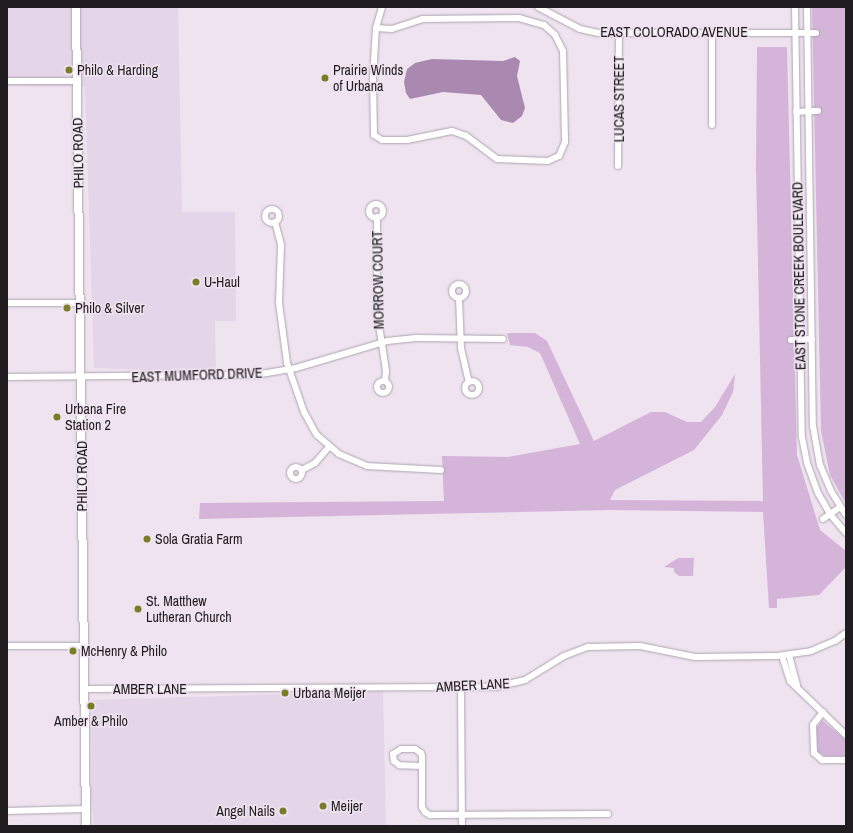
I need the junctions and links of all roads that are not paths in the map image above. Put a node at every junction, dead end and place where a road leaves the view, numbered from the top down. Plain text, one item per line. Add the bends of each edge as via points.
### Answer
1 (76, 7) edge
2 (382, 7) edge
3 (538, 7) edge
4 (795, 7) edge
5 (807, 7) edge
6 (376, 28) junction
7 (816, 32) dead end
8 (619, 33) junction
9 (712, 33) junction
10 (795, 33) junction
11 (807, 33) junction
12 (7, 81) edge
13 (77, 81) junction
14 (809, 111) junction
15 (818, 111) dead end
16 (796, 112) junction
17 (712, 125) dead end
18 (618, 166) dead end
19 (377, 218) dead end
20 (275, 222) dead end
21 (459, 298) dead end
22 (7, 303) edge
23 (80, 303) junction
24 (460, 339) junction
25 (503, 339) dead end
26 (800, 339) junction
27 (812, 339) junction
28 (791, 340) dead end
29 (380, 342) junction
30 (289, 370) junction
31 (7, 377) edge
32 (82, 377) junction
33 (385, 381) dead end
34 (469, 382) dead end
35 (329, 447) junction
36 (302, 470) dead end
37 (441, 470) dead end
38 (840, 507) junction
39 (830, 514) junction
40 (846, 515) edge
41 (823, 519) dead end
42 (846, 534) edge
43 (846, 633) edge
44 (7, 646) edge
45 (84, 646) junction
46 (786, 656) junction
47 (461, 687) junction
48 (85, 689) junction
49 (823, 712) junction
50 (846, 735) edge
51 (846, 760) edge
52 (422, 766) junction
53 (86, 809) junction
54 (7, 810) edge
55 (608, 814) dead end
56 (462, 815) junction
57 (86, 826) edge
58 (462, 826) edge

1 - 13 main road, PHILO ROAD
2 - 6 street
3 - 8 street, EAST COLORADO AVENUE via 588,32
4 - 10 street, EAST STONE CREEK BOULEVARD
5 - 11 street, EAST STONE CREEK BOULEVARD
6 - 6 street via 373,38 373,133 377,138 416,139 452,131 466,136 490,156 505,161 548,161 560,154 565,142 565,60 559,41 544,25 518,18 422,19 392,29
7 - 11 street, EAST COLORADO AVENUE
8 - 9 street, EAST COLORADO AVENUE
8 - 18 street, LUCAS STREET
9 - 10 street, EAST COLORADO AVENUE
9 - 17 street
10 - 11 street, EAST COLORADO AVENUE
10 - 16 street, EAST STONE CREEK BOULEVARD
11 - 14 street, EAST STONE CREEK BOULEVARD
12 - 13 street
13 - 23 main road, PHILO ROAD
14 - 15 street
14 - 16 street
14 - 27 street, EAST STONE CREEK BOULEVARD
16 - 26 street, EAST STONE CREEK BOULEVARD
19 - 29 street, MORROW COURT
20 - 30 street via 280,245 279,311
21 - 24 street
22 - 23 street
23 - 32 main road, PHILO ROAD
24 - 25 street, EAST MUMFORD DRIVE
24 - 29 street, EAST MUMFORD DRIVE
24 - 34 street via 462,362
26 - 27 street
26 - 28 street
26 - 39 street, EAST STONE CREEK BOULEVARD via 804,449 811,476
27 - 38 street, EAST STONE CREEK BOULEVARD via 816,446 825,478
29 - 30 street, EAST MUMFORD DRIVE
29 - 33 street, MORROW COURT via 386,371
30 - 32 street, EAST MUMFORD DRIVE via 232,377
30 - 35 street via 309,422
31 - 32 street, EAST MUMFORD DRIVE
32 - 45 main road, PHILO ROAD
35 - 36 street via 315,463
35 - 37 street via 344,457 367,466
38 - 39 street
38 - 40 street, EAST STONE CREEK BOULEVARD
39 - 41 street
39 - 42 street, EAST STONE CREEK BOULEVARD
43 - 46 street, AMBER LANE via 824,646
44 - 45 street
45 - 48 main road, PHILO ROAD
46 - 47 street, AMBER LANE via 695,657 640,646 601,645 564,656 536,675 516,684
46 - 49 street via 790,681
47 - 48 street, AMBER LANE
47 - 56 street
48 - 53 main road, PHILO ROAD
49 - 50 street
49 - 51 street via 813,725 814,753 822,760
52 - 52 street via 422,756 418,750 401,749 394,754 394,761 399,765
52 - 56 street via 422,807 425,812 430,815
53 - 54 street
53 - 57 main road, PHILO ROAD
55 - 56 street
56 - 58 street

